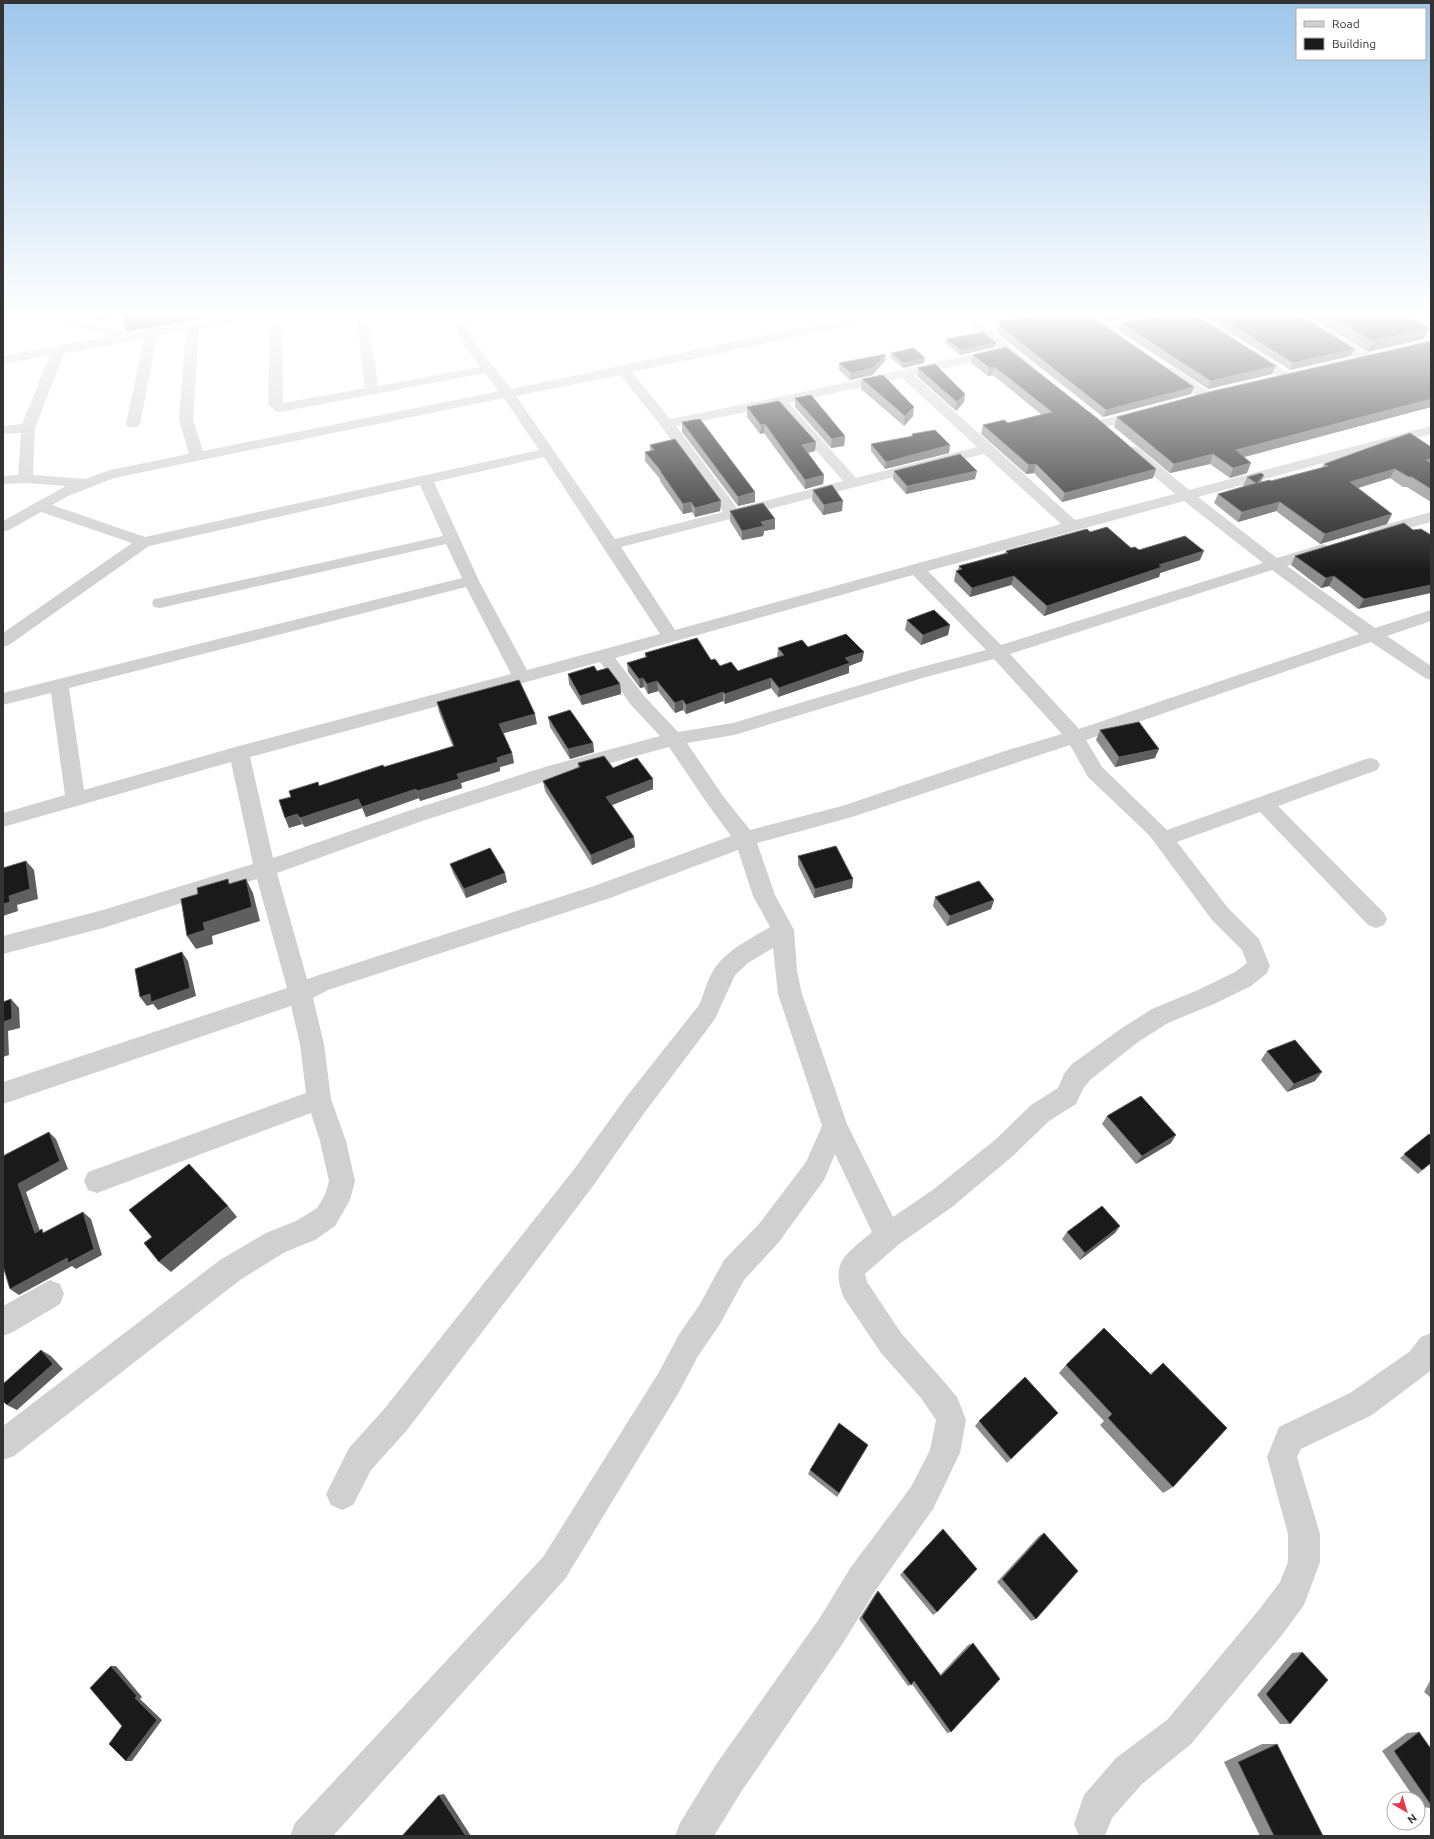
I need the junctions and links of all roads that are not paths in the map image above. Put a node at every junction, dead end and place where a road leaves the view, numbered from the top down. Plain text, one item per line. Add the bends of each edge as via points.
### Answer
1 (40, 400) edge
2 (138, 400) edge
3 (188, 400) edge
4 (275, 400) edge
5 (329, 400) edge
6 (473, 400) edge
7 (512, 400) edge
8 (647, 400) edge
9 (785, 400) edge
10 (933, 400) edge
11 (780, 401) junction
12 (1154, 410) edge
13 (1089, 415) edge
14 (133, 424) dead end
15 (667, 424) junction
16 (1101, 424) junction
17 (28, 428) junction
18 (3, 430) edge
19 (1427, 435) edge
20 (987, 449) junction
21 (548, 452) junction
22 (197, 455) junction
23 (24, 478) junction
24 (425, 479) junction
25 (3, 480) edge
26 (85, 483) junction
27 (853, 484) junction
28 (1186, 496) junction
29 (39, 506) junction
30 (733, 514) junction
31 (1431, 516) edge
32 (1072, 526) junction
33 (3, 527) edge
34 (453, 538) junction
35 (144, 542) junction
36 (611, 545) junction
37 (1274, 564) junction
38 (917, 569) junction
39 (471, 581) junction
40 (160, 603) dead end
41 (1431, 615) edge
42 (1372, 635) junction
43 (671, 637) junction
44 (3, 641) edge
45 (998, 652) junction
46 (604, 655) junction
47 (1431, 674) edge
48 (521, 676) junction
49 (58, 686) junction
50 (3, 699) edge
51 (1075, 737) junction
52 (674, 739) junction
53 (239, 753) junction
54 (1370, 766) dead end
55 (76, 800) junction
56 (1264, 804) junction
57 (3, 820) edge
58 (746, 839) junction
59 (1163, 839) junction
60 (266, 869) junction
61 (1376, 919) dead end
62 (783, 930) junction
63 (3, 945) edge
64 (300, 993) junction
65 (3, 1093) edge
66 (319, 1099) junction
67 (835, 1126) junction
68 (97, 1181) dead end
69 (888, 1236) junction
70 (50, 1294) dead end
71 (3, 1322) edge
72 (1431, 1347) edge
73 (3, 1445) edge
74 (342, 1494) dead end
75 (1092, 1824) dead end
76 (308, 1836) edge
77 (693, 1836) edge

1 - 17 street
2 - 14 street
3 - 22 street via 186,420
4 - 5 street via 277,407 285,408
6 - 22 street
7 - 21 street
8 - 15 street
9 - 11 street
10 - 20 street
11 - 15 street
11 - 27 street
12 - 16 street
13 - 16 street
15 - 30 street
16 - 28 street
17 - 18 street
17 - 23 street
19 - 28 street
20 - 27 street
20 - 32 street
21 - 24 street
21 - 36 street
22 - 26 street via 110,474
23 - 25 street
23 - 26 street
24 - 34 street
24 - 35 street
26 - 29 street
27 - 30 street
28 - 32 street
28 - 37 street
29 - 33 street
29 - 35 street
30 - 36 street
31 - 37 street
32 - 38 street
34 - 39 street
34 - 40 street
35 - 44 street
36 - 43 street
37 - 42 street
37 - 45 street
38 - 43 street
38 - 45 street
39 - 48 street
39 - 49 street
41 - 42 street
42 - 47 street
42 - 51 street
43 - 46 street
45 - 51 street
45 - 52 street via 734,729
46 - 48 street
46 - 52 street via 638,701
48 - 53 street
49 - 50 street
49 - 55 street
51 - 58 street via 845,812
51 - 59 street via 1095,772
52 - 58 street via 716,801
52 - 60 street via 555,771 415,816
53 - 55 street
53 - 60 street
54 - 56 street
55 - 57 street
56 - 59 street
56 - 61 street
58 - 62 street via 764,896
58 - 64 street via 602,892 321,983
59 - 69 street via 1220,914 1251,945 1259,966 1244,979 1160,1016 1130,1035 1081,1072 1067,1096 1040,1113 1005,1147 943,1198
60 - 63 street via 103,919
60 - 64 street
62 - 67 street via 790,994
62 - 74 street via 740,957 728,968 720,979 707,1012 502,1283 396,1419 360,1459
64 - 65 street
64 - 66 street via 312,1044
66 - 68 street
66 - 73 street via 333,1141 342,1181 337,1200 326,1217 305,1231 276,1242 230,1270
67 - 69 street
67 - 76 street via 814,1171 769,1233 734,1270 669,1382 554,1568
69 - 77 street via 854,1266 851,1275 854,1288 891,1343 946,1408 951,1420 945,1453 922,1498 863,1579 831,1631 728,1779
70 - 71 street
72 - 75 street via 1419,1362 1361,1404 1290,1438 1282,1457 1304,1534 1304,1562 1292,1593 1179,1732 1129,1771 1097,1808

